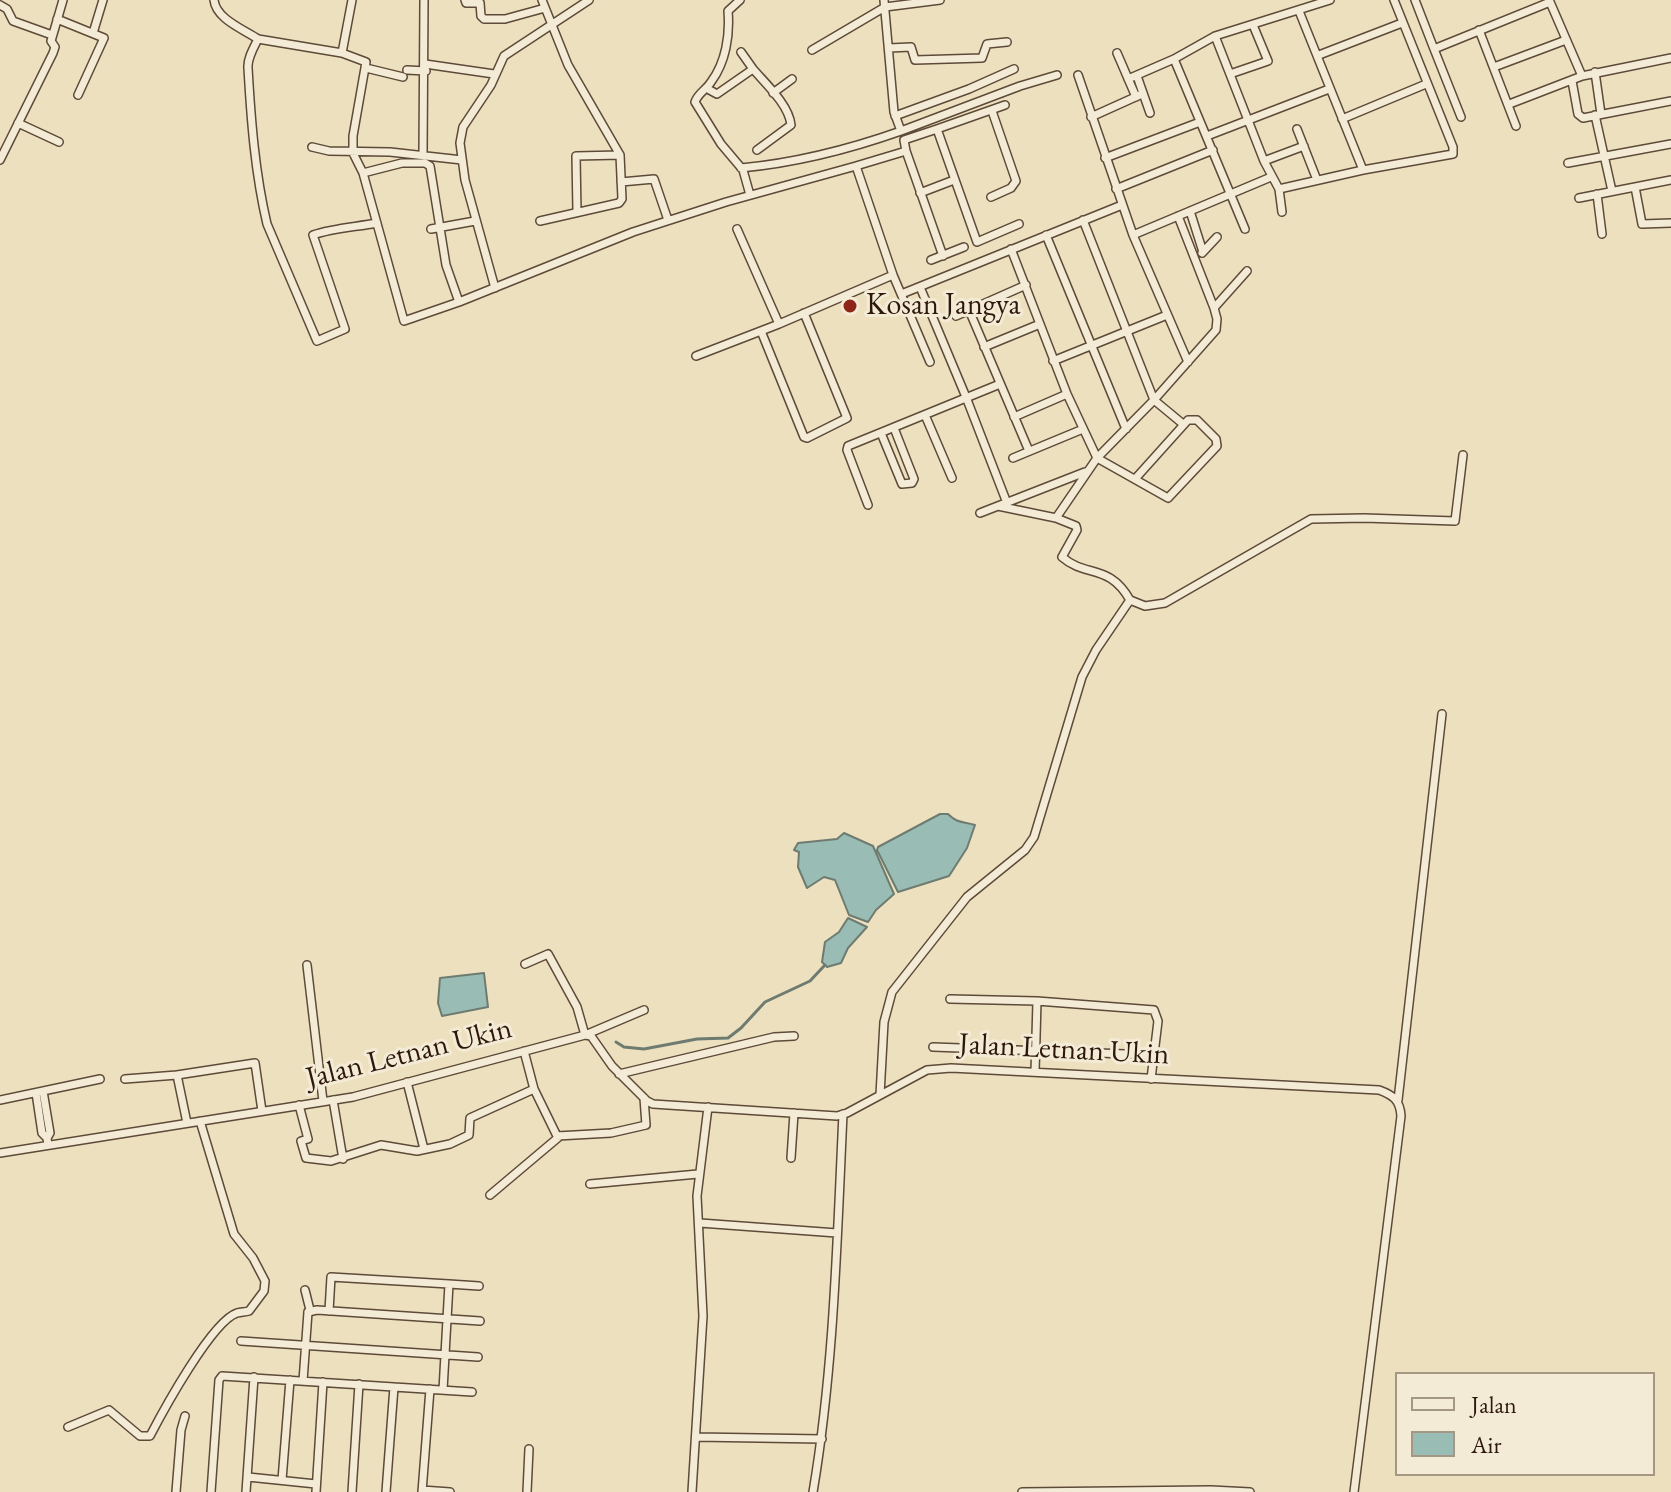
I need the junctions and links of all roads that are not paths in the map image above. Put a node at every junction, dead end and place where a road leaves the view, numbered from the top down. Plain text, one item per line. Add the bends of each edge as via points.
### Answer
1 (63, 0) edge
2 (103, 0) edge
3 (214, 0) edge
4 (352, 0) edge
5 (424, 0) edge
6 (465, 0) edge
7 (589, 0) edge
8 (740, 0) edge
9 (940, 0) edge
10 (1330, 0) edge
11 (1394, 0) edge
12 (1415, 0) edge
13 (543, 4) edge
14 (884, 4) edge
15 (0, 5) edge
16 (1299, 11) junction
17 (57, 19) junction
18 (1402, 23) junction
19 (550, 24) junction
20 (1253, 25) junction
21 (1479, 30) junction
22 (93, 33) junction
23 (52, 35) junction
24 (1215, 36) junction
25 (258, 39) junction
26 (1566, 40) junction
27 (1007, 42) dead end
28 (1433, 46) junction
29 (889, 48) junction
30 (812, 50) dead end
31 (1414, 51) junction
32 (741, 52) dead end
33 (342, 53) junction
34 (1117, 53) dead end
35 (1319, 55) junction
36 (1671, 58) edge
37 (1174, 59) junction
38 (1494, 67) junction
39 (366, 68) junction
40 (426, 68) junction
41 (753, 69) junction
42 (1014, 69) dead end
43 (1595, 72) junction
44 (494, 74) junction
45 (1230, 74) junction
46 (1057, 75) dead end
47 (1078, 75) dead end
48 (1137, 76) junction
49 (1582, 76) junction
50 (792, 79) dead end
51 (1128, 79) junction
52 (1572, 81) junction
53 (1426, 84) junction
54 (706, 88) junction
55 (1329, 89) junction
56 (773, 93) junction
57 (78, 95) dead end
58 (1139, 96) junction
59 (1671, 101) edge
60 (1512, 103) dead end
61 (1005, 105) dead end
62 (992, 111) junction
63 (1150, 113) dead end
64 (1598, 114) junction
65 (895, 116) junction
66 (1091, 117) junction
67 (1461, 117) dead end
68 (1342, 119) junction
69 (1249, 120) junction
70 (1200, 122) junction
71 (18, 123) junction
72 (1516, 126) dead end
73 (937, 129) junction
74 (1297, 129) dead end
75 (901, 131) junction
76 (1207, 136) junction
77 (59, 142) dead end
78 (1671, 144) edge
79 (1304, 146) junction
80 (312, 147) dead end
81 (757, 150) dead end
82 (1213, 150) junction
83 (906, 151) junction
84 (353, 153) junction
85 (423, 155) junction
86 (620, 155) junction
87 (1604, 156) junction
88 (1105, 158) junction
89 (0, 160) edge
90 (1264, 161) junction
91 (463, 163) junction
92 (1568, 163) dead end
93 (856, 166) junction
94 (741, 168) junction
95 (1363, 170) junction
96 (363, 173) junction
97 (1271, 177) junction
98 (954, 180) junction
99 (1317, 180) junction
100 (1671, 180) edge
101 (621, 182) junction
102 (1635, 187) junction
103 (1116, 189) junction
104 (1279, 189) junction
105 (1612, 191) junction
106 (920, 193) junction
107 (1597, 194) junction
108 (750, 195) junction
109 (1230, 195) junction
110 (991, 197) dead end
111 (1579, 198) dead end
112 (1122, 205) junction
113 (1190, 211) junction
114 (577, 212) junction
115 (1282, 212) dead end
116 (1178, 216) junction
117 (668, 220) junction
118 (1083, 220) junction
119 (475, 221) junction
120 (540, 221) dead end
121 (377, 223) junction
122 (1671, 223) edge
123 (1019, 224) dead end
124 (441, 227) junction
125 (431, 229) dead end
126 (737, 229) dead end
127 (1245, 229) dead end
128 (1602, 234) dead end
129 (1046, 235) junction
130 (1133, 235) junction
131 (1217, 237) dead end
132 (964, 247) dead end
133 (1011, 249) junction
134 (1203, 252) junction
135 (943, 256) junction
136 (931, 260) dead end
137 (1196, 261) junction
138 (1247, 271) dead end
139 (893, 275) junction
140 (1026, 285) junction
141 (920, 287) junction
142 (495, 288) junction
143 (904, 293) dead end
144 (459, 302) junction
145 (1214, 308) junction
146 (969, 310) junction
147 (804, 313) junction
148 (1167, 315) junction
149 (956, 316) dead end
150 (779, 324) junction
151 (1040, 324) junction
152 (761, 331) junction
153 (1127, 332) junction
154 (1092, 346) junction
155 (984, 347) junction
156 (696, 356) dead end
157 (1053, 361) junction
158 (930, 362) dead end
159 (1188, 362) junction
160 (1000, 384) junction
161 (1067, 394) junction
162 (966, 397) junction
163 (1154, 400) junction
164 (925, 415) junction
165 (1014, 417) junction
166 (1183, 424) junction
167 (894, 428) junction
168 (1083, 429) junction
169 (1126, 429) junction
170 (881, 433) junction
171 (1029, 451) junction
172 (1463, 455) dead end
173 (1013, 458) dead end
174 (1097, 458) junction
175 (1087, 471) junction
176 (952, 478) dead end
177 (1135, 479) junction
178 (1007, 503) junction
179 (868, 505) dead end
180 (998, 506) junction
181 (980, 513) dead end
182 (1056, 518) junction
183 (1130, 600) junction
184 (1442, 714) dead end
185 (525, 964) dead end
186 (307, 965) dead end
187 (950, 999) dead end
188 (1037, 1001) junction
189 (644, 1010) dead end
190 (585, 1035) junction
191 (794, 1036) dead end
192 (933, 1047) dead end
193 (524, 1051) junction
194 (1036, 1051) junction
195 (1153, 1055) junction
196 (1035, 1072) junction
197 (619, 1074) junction
198 (177, 1075) junction
199 (100, 1079) dead end
200 (125, 1079) dead end
201 (1151, 1079) junction
202 (407, 1082) junction
203 (534, 1089) junction
204 (40, 1092) junction
205 (880, 1095) junction
206 (644, 1098) junction
207 (0, 1100) edge
208 (333, 1100) junction
209 (1398, 1100) junction
210 (323, 1101) junction
211 (299, 1105) junction
212 (708, 1107) junction
213 (262, 1111) junction
214 (794, 1113) junction
215 (843, 1114) junction
216 (200, 1121) junction
217 (187, 1123) junction
218 (560, 1136) junction
219 (48, 1141) junction
220 (424, 1149) junction
221 (0, 1153) edge
222 (791, 1158) dead end
223 (343, 1159) junction
224 (698, 1174) junction
225 (590, 1184) dead end
226 (490, 1195) dead end
227 (700, 1223) junction
228 (837, 1233) junction
229 (449, 1284) junction
230 (479, 1286) dead end
231 (305, 1290) dead end
232 (329, 1311) junction
233 (308, 1312) junction
234 (447, 1319) junction
235 (480, 1321) dead end
236 (241, 1341) dead end
237 (305, 1346) junction
238 (445, 1355) junction
239 (478, 1357) dead end
240 (254, 1377) junction
241 (290, 1380) junction
242 (303, 1381) junction
243 (323, 1382) junction
244 (359, 1384) junction
245 (394, 1387) junction
246 (430, 1389) junction
247 (443, 1390) junction
248 (472, 1392) dead end
249 (185, 1416) dead end
250 (68, 1427) dead end
251 (696, 1437) junction
252 (822, 1439) junction
253 (529, 1449) dead end
254 (248, 1477) junction
255 (282, 1480) junction
256 (316, 1488) edge
257 (422, 1491) edge
258 (176, 1492) edge
259 (211, 1492) edge
260 (246, 1492) edge
261 (352, 1492) edge
262 (386, 1492) edge
263 (450, 1492) edge
264 (527, 1492) edge
265 (692, 1492) edge
266 (813, 1492) edge
267 (1022, 1492) edge
268 (1250, 1492) edge
269 (1354, 1492) edge

1 - 17 street
2 - 22 street
3 - 25 street via 220,14
4 - 33 street
5 - 40 street
6 - 13 street via 480,3 484,19 505,19
7 - 19 street
8 - 54 street via 728,11 720,67
9 - 14 street
10 - 16 street
11 - 18 street
12 - 28 street
13 - 19 street
14 - 29 street
14 - 30 street
15 - 23 street via 13,21
16 - 20 street
16 - 35 street
17 - 22 street
17 - 23 street
18 - 31 street
18 - 35 street
19 - 44 street via 507,52
19 - 86 street
20 - 24 street
20 - 45 street via 1268,61
21 - 26 street via 1550,2
21 - 28 street
21 - 38 street
22 - 57 street via 104,39
23 - 71 street via 53,53
24 - 37 street
24 - 45 street
25 - 33 street
25 - 121 street via 248,68 264,211 317,341 345,329 313,235
26 - 38 street
26 - 49 street
27 - 29 street via 987,44 982,58 915,60 911,47
28 - 31 street
28 - 67 street
29 - 65 street
31 - 53 street
32 - 41 street
33 - 39 street via 364,60
34 - 51 street
35 - 55 street
36 - 43 street
37 - 48 street
37 - 70 street
38 - 72 street
39 - 40 street via 405,73
39 - 84 street
40 - 44 street
40 - 85 street
41 - 54 street via 717,94
41 - 56 street
42 - 65 street
43 - 49 street
43 - 64 street
44 - 91 street via 466,119
45 - 69 street
46 - 75 street
47 - 66 street
48 - 51 street
48 - 58 street
49 - 52 street
50 - 56 street
51 - 58 street
52 - 60 street
52 - 64 street via 1578,114
53 - 68 street
53 - 95 street via 1453,154
54 - 94 street via 695,104
55 - 68 street
55 - 69 street
56 - 81 street via 792,124
58 - 63 street
58 - 66 street
59 - 64 street
61 - 62 street
62 - 73 street
62 - 110 street via 1016,181
64 - 87 street
65 - 75 street
66 - 88 street
68 - 95 street
69 - 76 street
69 - 90 street
70 - 76 street
70 - 88 street
71 - 77 street
71 - 89 street
73 - 83 street via 904,140
73 - 98 street
74 - 79 street
75 - 94 street
76 - 82 street
78 - 87 street
79 - 90 street
79 - 99 street
80 - 84 street
82 - 103 street
82 - 109 street
83 - 93 street
83 - 106 street
84 - 85 street
84 - 96 street
85 - 91 street
86 - 101 street
86 - 114 street via 577,155
87 - 92 street
87 - 105 street
88 - 103 street
90 - 97 street
91 - 119 street
93 - 108 street
93 - 139 street
94 - 108 street
95 - 99 street
96 - 121 street
96 - 124 street via 402,163 428,164
97 - 104 street
97 - 109 street
98 - 106 street
98 - 123 street via 977,242
99 - 104 street
100 - 102 street
101 - 114 street via 620,202
101 - 117 street via 654,179
102 - 105 street
102 - 122 street via 1642,224
103 - 112 street
104 - 115 street
105 - 107 street
106 - 135 street
107 - 111 street
107 - 128 street
108 - 117 street
109 - 113 street
109 - 127 street
112 - 118 street
112 - 130 street
113 - 116 street
113 - 134 street
114 - 120 street
116 - 130 street
116 - 137 street
117 - 142 street
118 - 129 street
118 - 153 street
119 - 124 street
119 - 142 street
121 - 144 street via 404,321
124 - 125 street
124 - 144 street via 446,265
126 - 150 street
129 - 133 street
129 - 154 street
130 - 148 street
131 - 134 street
132 - 135 street
133 - 140 street
133 - 141 street
134 - 137 street
135 - 136 street
137 - 145 street
138 - 145 street
139 - 147 street
139 - 158 street
140 - 146 street
140 - 151 street
141 - 143 street
141 - 162 street
142 - 144 street
145 - 159 street via 1216,330
146 - 149 street
146 - 155 street
147 - 150 street
147 - 152 street via 847,418 807,438
148 - 153 street
148 - 159 street
150 - 152 street
151 - 155 street
151 - 157 street
152 - 156 street
153 - 154 street
153 - 163 street
154 - 157 street
154 - 169 street
155 - 160 street
157 - 161 street
159 - 163 street
160 - 162 street
160 - 165 street
161 - 165 street
161 - 168 street
162 - 164 street
162 - 178 street
163 - 166 street
163 - 169 street
164 - 167 street
164 - 176 street
165 - 171 street
166 - 177 street
166 - 177 street via 1197,420 1217,446 1170,497
167 - 170 street
167 - 170 street via 912,483 902,484
168 - 171 street
168 - 174 street
169 - 174 street
170 - 179 street via 847,448
171 - 173 street
172 - 183 street via 1455,521 1311,519 1165,603 1145,606
174 - 175 street
174 - 177 street
175 - 178 street
175 - 182 street
178 - 180 street
180 - 181 street
180 - 182 street
182 - 183 street via 1077,529 1062,557 1104,573
183 - 205 street via 1082,677 1030,844 967,897 892,992 884,1022
184 - 209 street
185 - 190 street via 548,954 577,1007
186 - 210 street
187 - 188 street
188 - 194 street
188 - 195 street via 1154,1010 1158,1021
189 - 190 street, Jalan Letnan Ukin
190 - 193 street, Jalan Letnan Ukin
190 - 197 street
191 - 197 street
192 - 194 street
193 - 202 street, Jalan Letnan Ukin
193 - 203 street
194 - 195 street
194 - 196 street
195 - 201 street
196 - 201 street, Jalan Letnan Ukin
196 - 205 street, Jalan Letnan Ukin via 931,1069
197 - 206 street
198 - 200 street
198 - 213 street via 255,1063
198 - 217 street
199 - 204 street
201 - 209 street, Jalan Letnan Ukin via 1379,1090
202 - 208 street, Jalan Letnan Ukin
202 - 220 street
203 - 218 street
203 - 220 street via 470,1118 471,1132 458,1141
204 - 207 street
204 - 219 street via 42,1134
205 - 215 street, Jalan Letnan Ukin
206 - 212 street, Jalan Letnan Ukin via 653,1104
206 - 218 street via 646,1125
208 - 210 street, Jalan Letnan Ukin
208 - 223 street
209 - 269 street via 1401,1116
210 - 211 street, Jalan Letnan Ukin
211 - 213 street, Jalan Letnan Ukin
211 - 223 street via 308,1139 301,1141 306,1158
212 - 214 street, Jalan Letnan Ukin
212 - 224 street
213 - 216 street, Jalan Letnan Ukin
214 - 215 street, Jalan Letnan Ukin
214 - 222 street
215 - 228 street
216 - 217 street, Jalan Letnan Ukin
216 - 250 street via 234,1234 260,1269 264,1291 247,1312 233,1314 219,1328 174,1391 150,1436 140,1436 109,1410
217 - 219 street, Jalan Letnan Ukin
218 - 226 street
219 - 221 street, Jalan Letnan Ukin
220 - 223 street via 381,1145
224 - 225 street
224 - 227 street
227 - 228 street
227 - 251 street via 703,1316
228 - 252 street
229 - 230 street
229 - 232 street via 331,1277
229 - 234 street
231 - 233 street
232 - 233 street
232 - 234 street
233 - 237 street
234 - 235 street
234 - 238 street
236 - 237 street
237 - 238 street
237 - 242 street
238 - 239 street
238 - 247 street
240 - 241 street
240 - 254 street
240 - 259 street via 225,1375 219,1380
241 - 242 street
241 - 255 street
242 - 243 street
243 - 244 street
243 - 256 street
244 - 245 street
244 - 261 street
245 - 246 street
245 - 262 street
246 - 247 street
246 - 257 street
247 - 248 street
249 - 258 street
251 - 252 street
251 - 265 street
252 - 266 street
253 - 264 street
254 - 255 street
254 - 260 street
255 - 256 street
257 - 263 street
267 - 268 street

